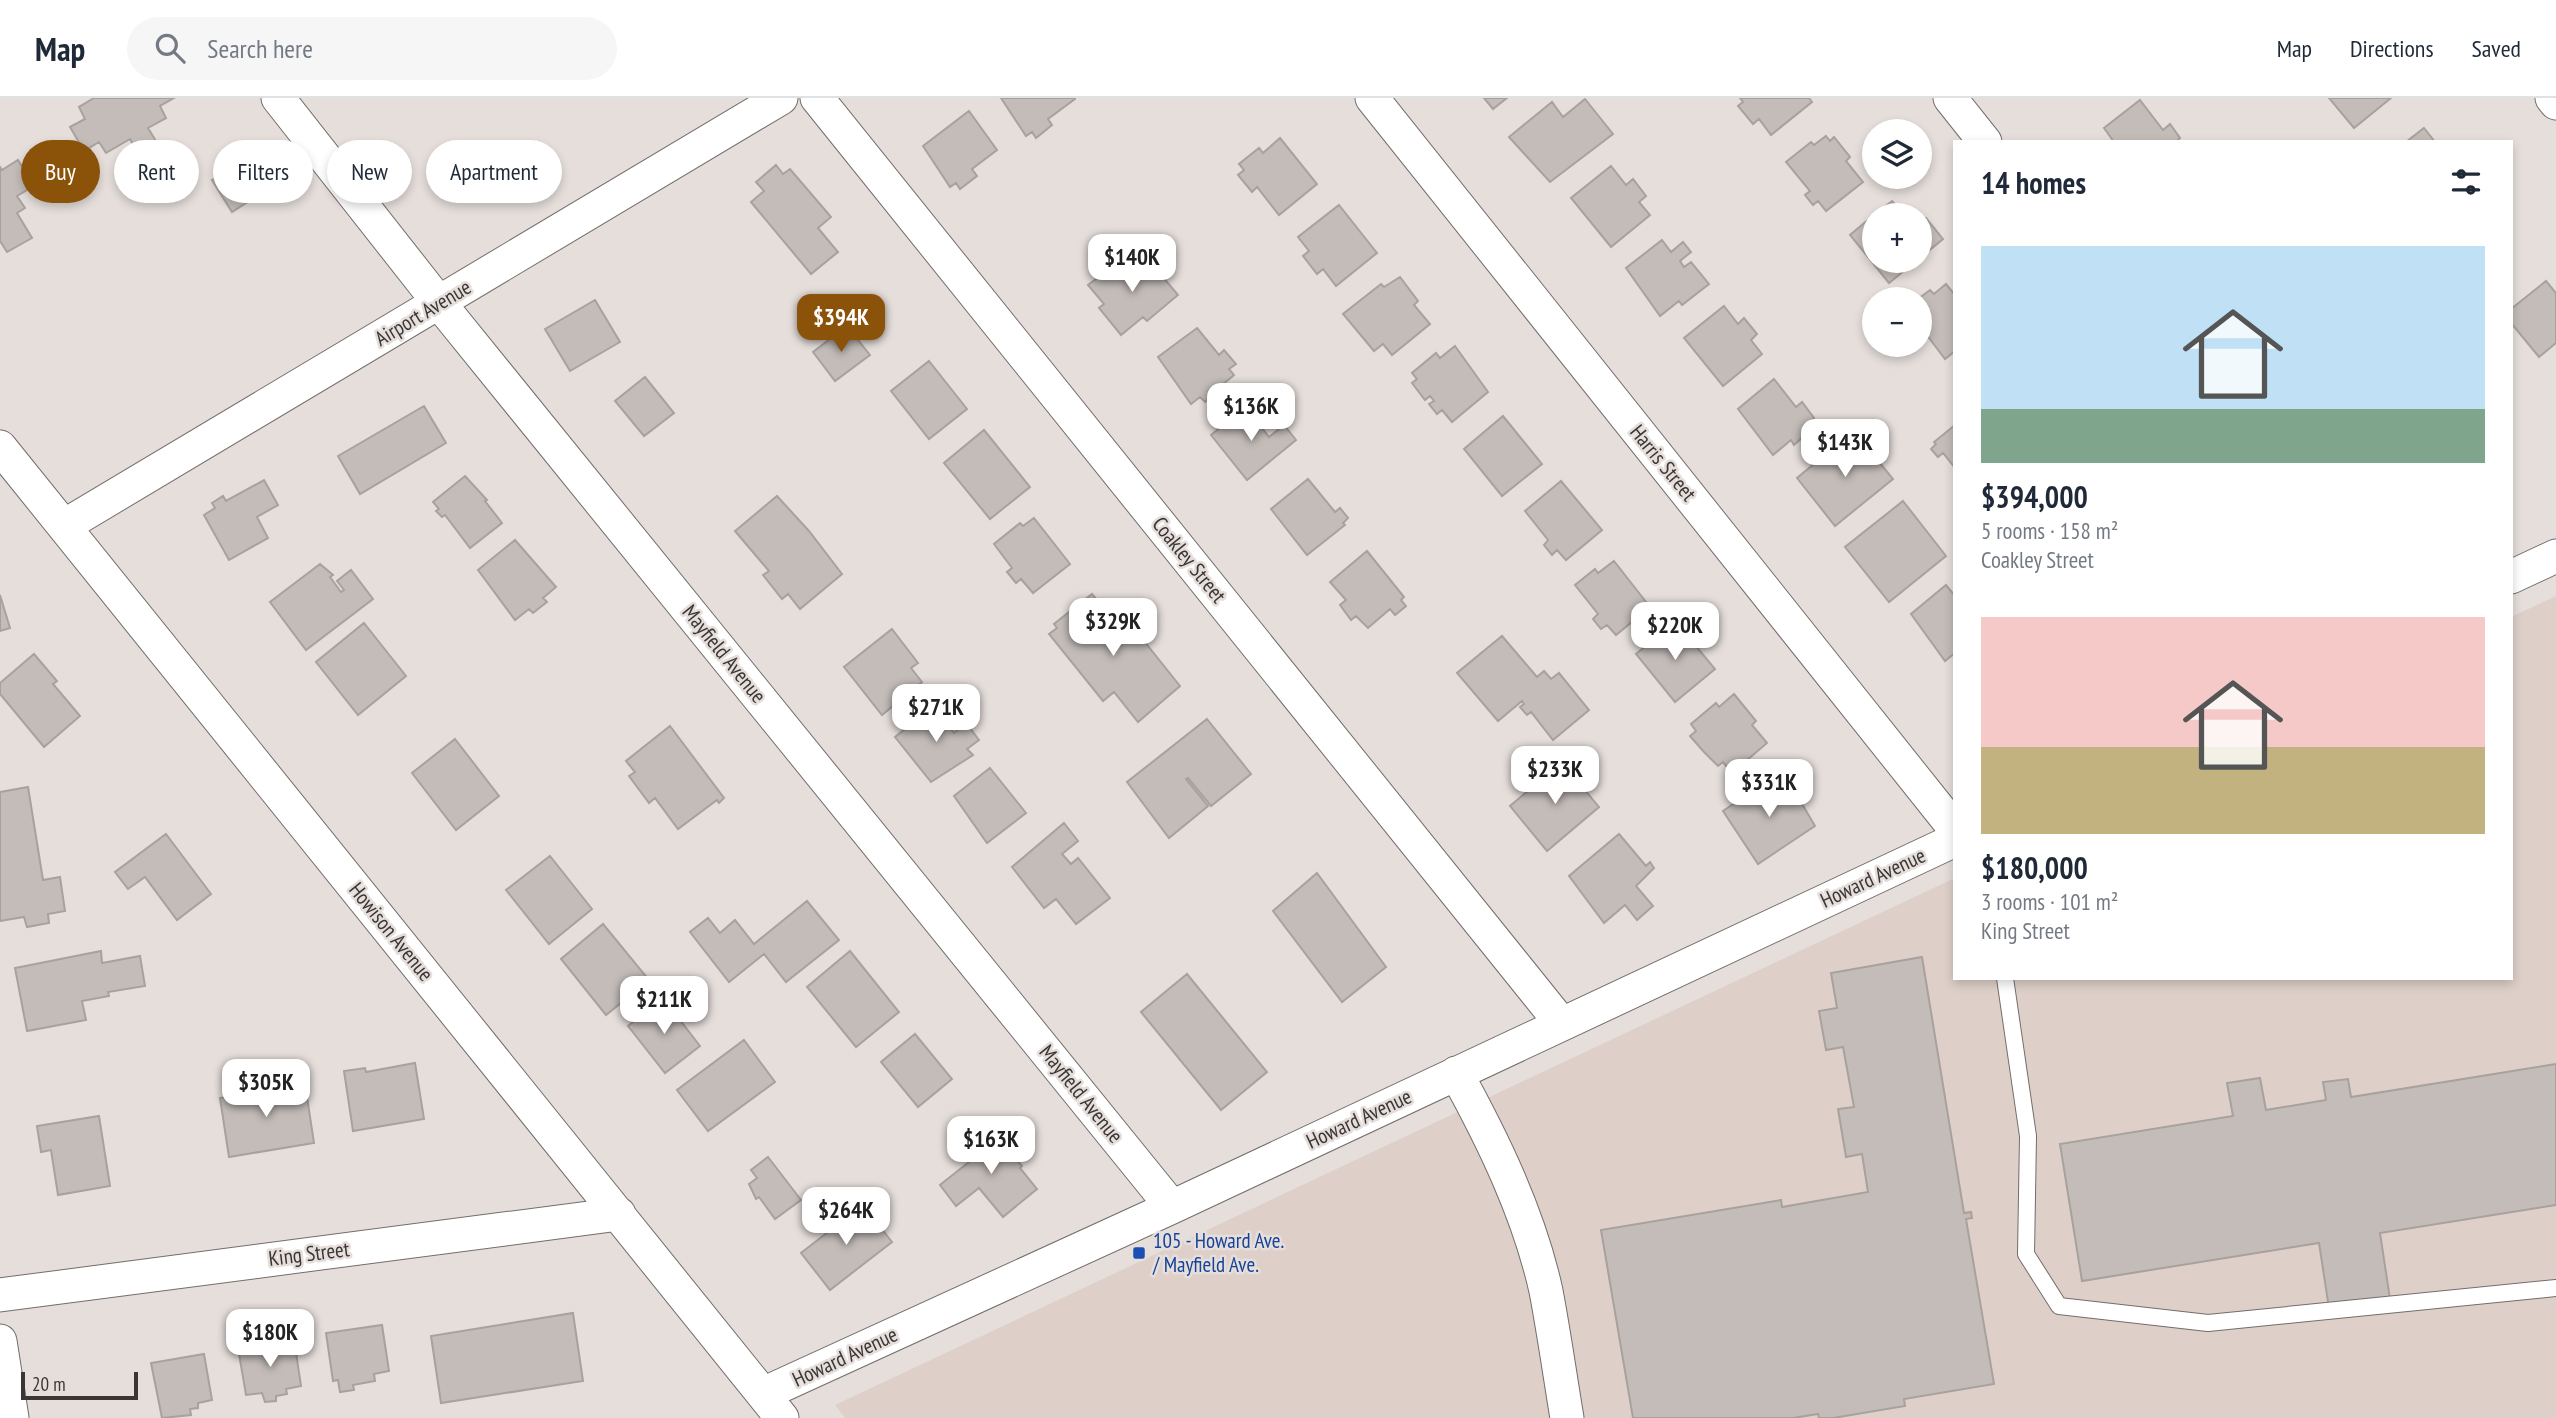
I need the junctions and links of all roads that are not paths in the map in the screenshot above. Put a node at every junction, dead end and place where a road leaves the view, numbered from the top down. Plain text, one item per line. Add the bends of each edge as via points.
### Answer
1 (278, 98) edge
2 (781, 98) edge
3 (817, 98) edge
4 (1372, 98) edge
5 (1950, 98) edge
6 (2552, 98) edge
7 (2556, 103) edge
8 (1983, 140) edge
9 (440, 304) junction
10 (0, 447) edge
11 (64, 526) junction
12 (2556, 556) edge
13 (2513, 576) edge
14 (1953, 826) edge
15 (1953, 841) edge
16 (2005, 980) edge
17 (1561, 1023) junction
18 (1456, 1073) junction
19 (1172, 1207) junction
20 (619, 1214) junction
21 (2556, 1288) edge
22 (0, 1295) edge
23 (0, 1341) edge
24 (772, 1406) edge
25 (12, 1418) edge
26 (1567, 1418) edge

1 - 9 street, Mayfield Avenue
2 - 9 street, Airport Avenue
3 - 17 street, Coakley Street
4 - 14 street, Harris Street
5 - 8 street
6 - 7 street
9 - 11 street, Airport Avenue
9 - 19 street, Mayfield Avenue
10 - 11 street, Howison Avenue
11 - 20 street, Howison Avenue
12 - 13 street
15 - 17 street, Howard Avenue
16 - 21 lane via 2028,1136 2026,1254 2059,1306 2208,1323
17 - 18 street, Howard Avenue
18 - 19 street, Howard Avenue
18 - 26 street via 1518,1203 1545,1289
19 - 24 street, Howard Avenue
20 - 22 street, King Street
20 - 24 street, Howison Avenue
23 - 25 street

